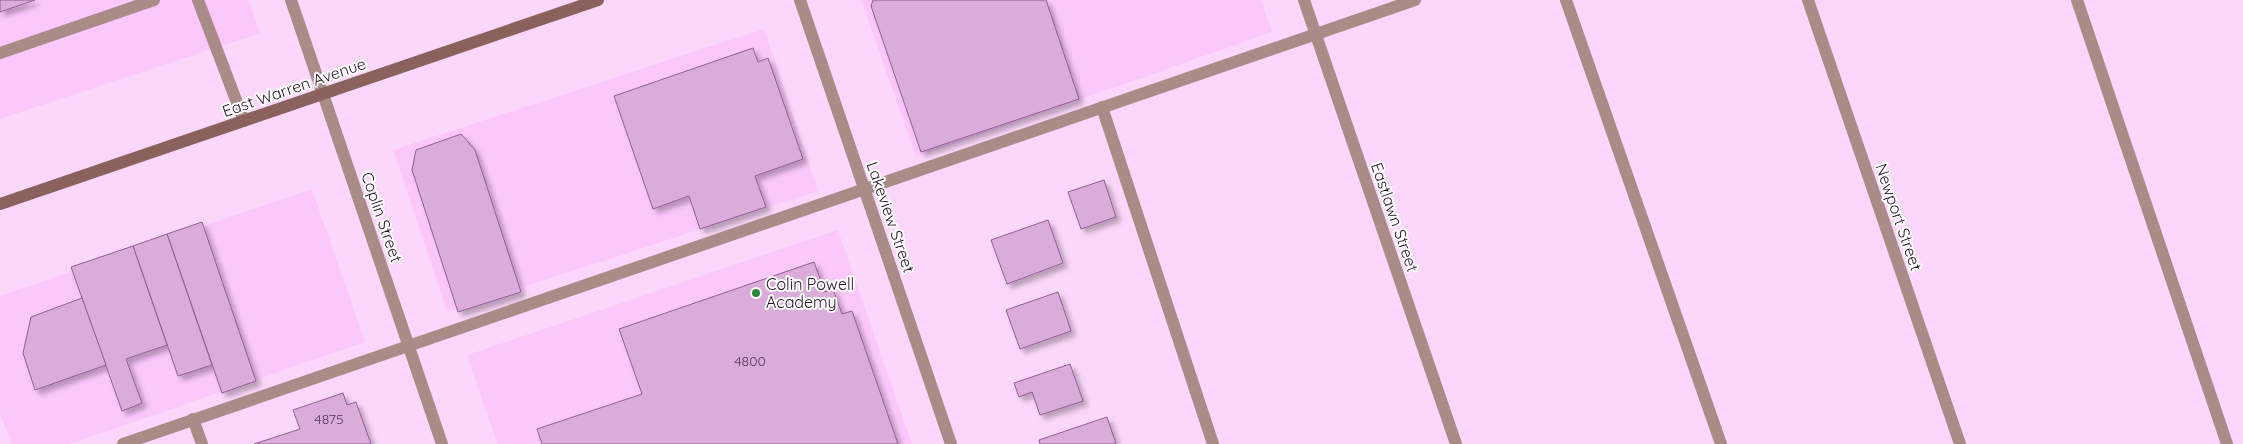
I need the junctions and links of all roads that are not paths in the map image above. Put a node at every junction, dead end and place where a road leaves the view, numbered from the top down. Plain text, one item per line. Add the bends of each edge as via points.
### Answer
1 (154, 0) edge
2 (198, 0) edge
3 (291, 0) edge
4 (598, 0) edge
5 (800, 0) edge
6 (1304, 0) edge
7 (1415, 0) edge
8 (1566, 0) edge
9 (1808, 0) edge
10 (2077, 0) edge
11 (1315, 33) junction
12 (0, 54) edge
13 (323, 94) junction
14 (1102, 107) junction
15 (244, 121) junction
16 (864, 190) junction
17 (0, 204) edge
18 (408, 345) junction
19 (193, 419) junction
20 (122, 444) edge
21 (202, 444) edge
22 (442, 444) edge
23 (951, 444) edge
24 (1214, 444) edge
25 (1456, 444) edge
26 (1721, 444) edge
27 (1960, 444) edge
28 (2227, 444) edge

1 - 12 street
2 - 15 street
3 - 13 street, Coplin Street
4 - 13 main road, East Warren Avenue
5 - 16 street, Lakeview Street
6 - 11 street, Eastlawn Street
7 - 11 street
8 - 26 street
9 - 27 street, Newport Street
10 - 28 street
11 - 14 street
11 - 25 street, Eastlawn Street
13 - 15 main road, East Warren Avenue
13 - 18 street, Coplin Street
14 - 16 street
14 - 24 street
15 - 17 main road, East Warren Avenue
16 - 18 street
16 - 23 street, Lakeview Street
18 - 19 street
18 - 22 street, Coplin Street
19 - 20 street
19 - 21 street

